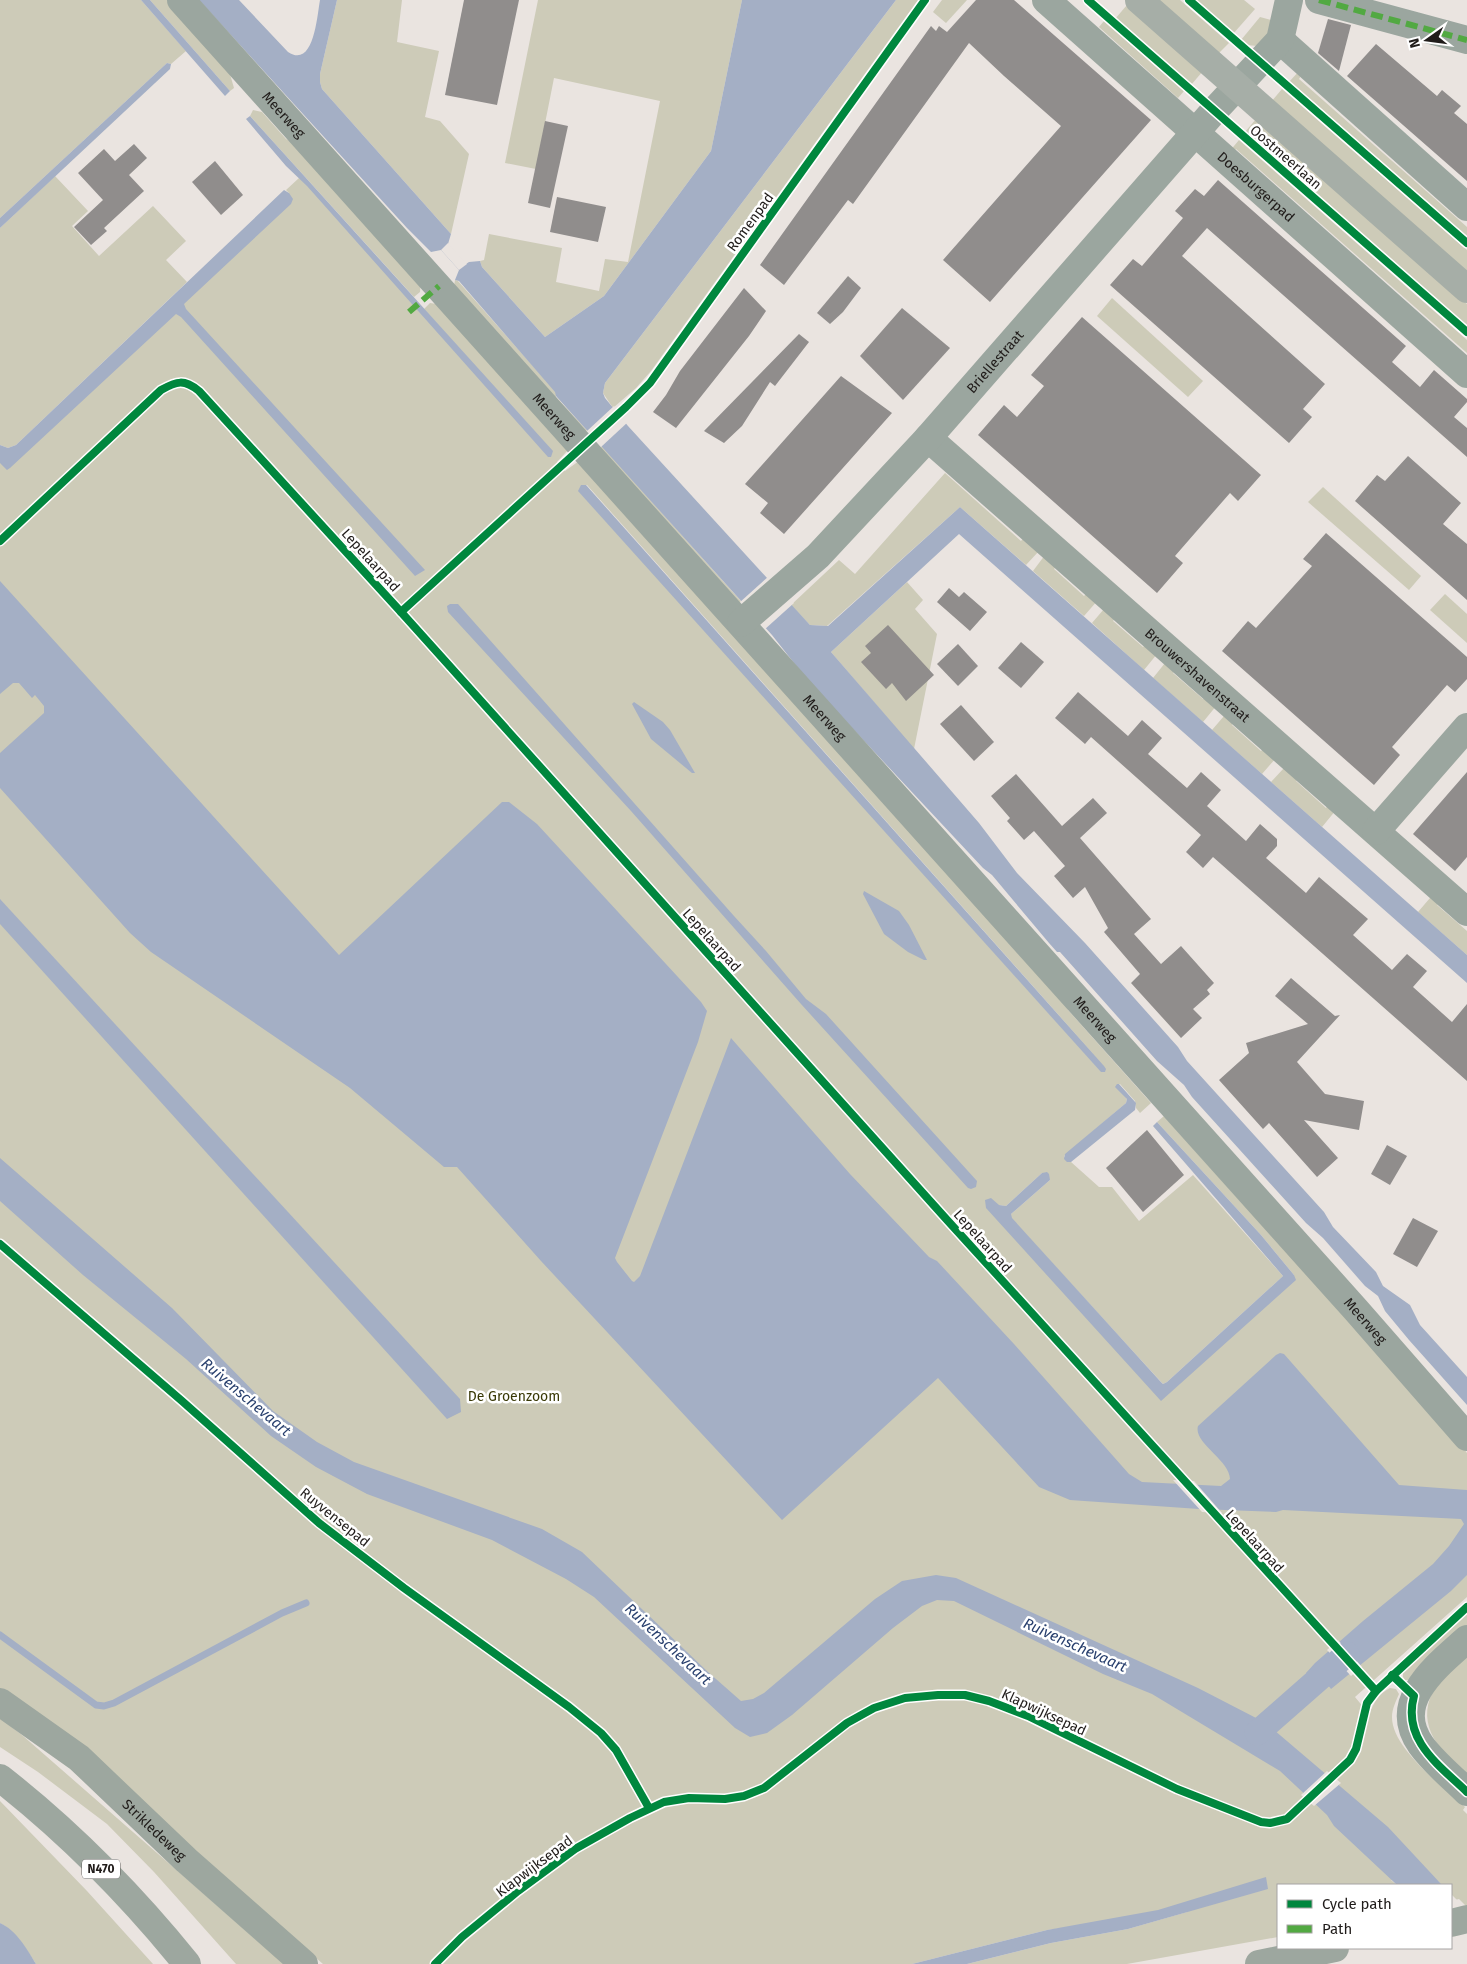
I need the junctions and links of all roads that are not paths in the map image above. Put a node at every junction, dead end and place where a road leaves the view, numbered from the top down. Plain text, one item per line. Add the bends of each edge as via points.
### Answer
1 (181, 0) edge
2 (1046, 0) edge
3 (1139, 0) edge
4 (1290, 0) edge
5 (1319, 0) edge
6 (1280, 40) junction
7 (1467, 40) edge
8 (1237, 87) junction
9 (1196, 133) junction
10 (1467, 206) edge
11 (1467, 289) edge
12 (1467, 374) edge
13 (928, 438) junction
14 (745, 620) junction
15 (1467, 727) edge
16 (1376, 831) junction
17 (1467, 912) edge
18 (1467, 1437) edge
19 (1467, 1639) edge
20 (0, 1702) edge
21 (0, 1778) edge
22 (1467, 1792) edge
23 (1467, 1919) edge
24 (1452, 1923) edge
25 (1330, 1949) edge
26 (187, 1964) edge
27 (304, 1964) edge
28 (1259, 1964) edge

1 - 14 street, Meerweg
2 - 9 street, Doesburgerpad
3 - 8 street, Oostmeerlaan
4 - 6 street
5 - 7 street
6 - 8 street, Briellestraat
6 - 10 street
8 - 9 street, Briellestraat
8 - 11 street, Oostmeerlaan
9 - 12 street, Doesburgerpad
9 - 13 street, Briellestraat
13 - 14 street, Briellestraat via 818,556
13 - 16 street, Brouwershavenstraat
14 - 18 street, Meerweg
15 - 16 street
16 - 17 street, Brouwershavenstraat
19 - 22 street via 1425,1680 1414,1696 1411,1708 1412,1722 1421,1745
20 - 27 main road, Strikledeweg via 79,1758 186,1860
21 - 26 main road, N470 via 92,1860 151,1919
23 - 24 main road
25 - 28 main road

